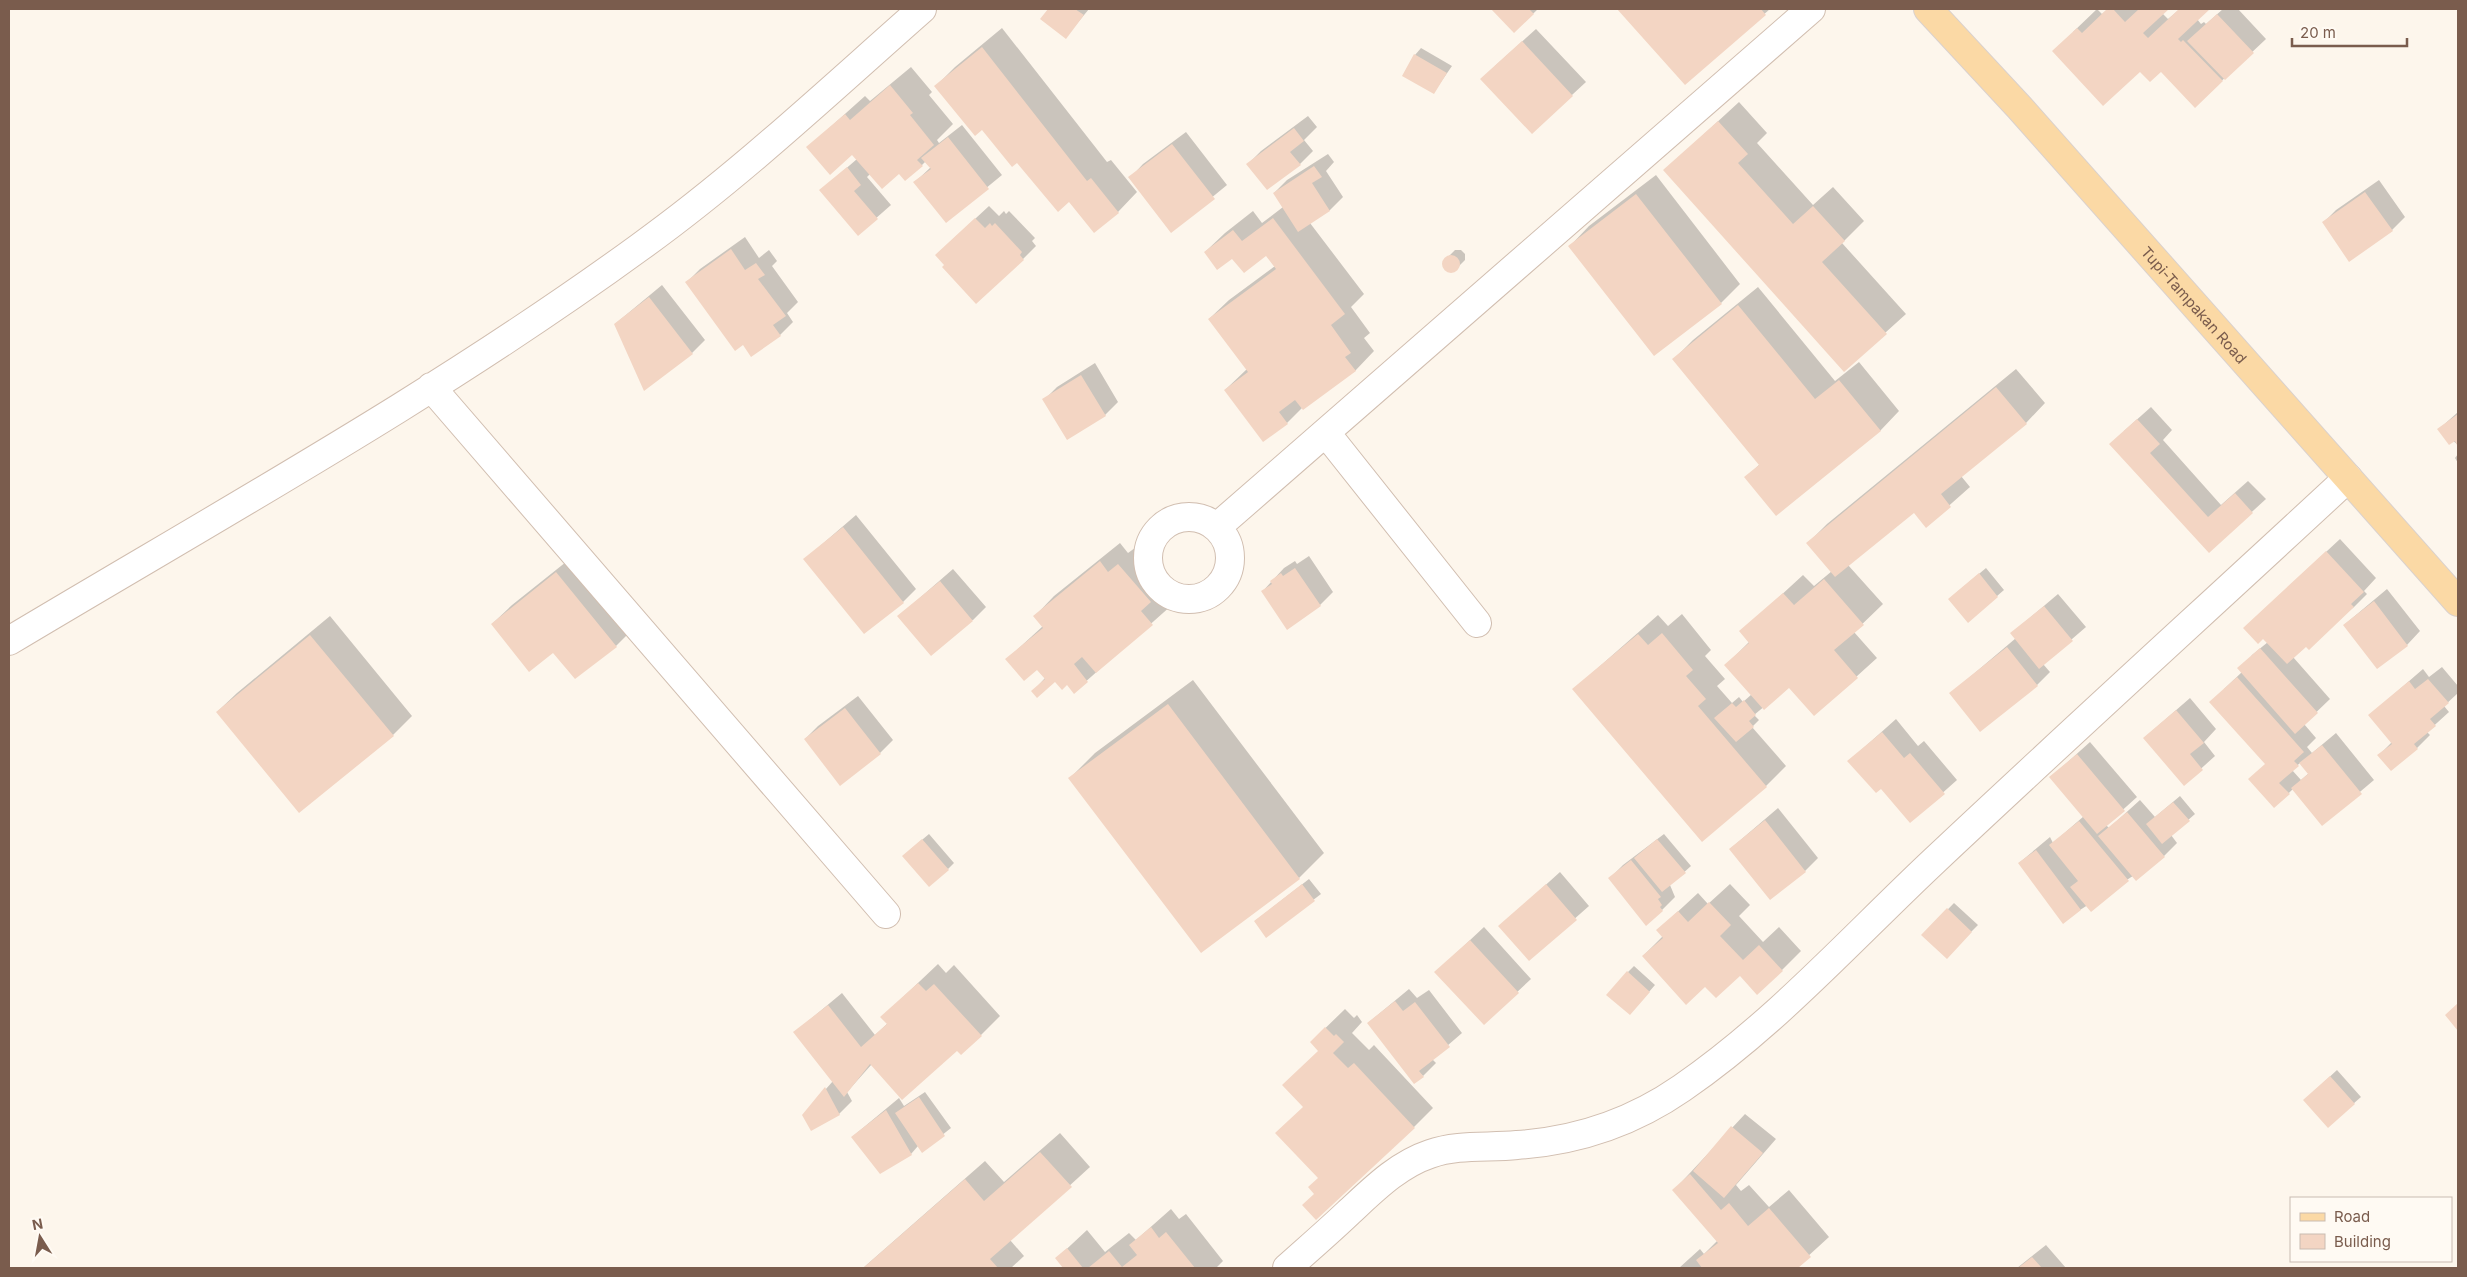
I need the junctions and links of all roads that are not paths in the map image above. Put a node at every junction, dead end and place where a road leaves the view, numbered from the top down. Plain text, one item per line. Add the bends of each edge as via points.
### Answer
1 (922, 9) edge
2 (1811, 9) edge
3 (1928, 9) edge
4 (431, 386) junction
5 (1326, 433) junction
6 (2348, 478) junction
7 (1217, 528) dead end
8 (2458, 602) edge
9 (1477, 623) dead end
10 (9, 640) edge
11 (886, 914) dead end
12 (1287, 1268) edge

1 - 4 street via 727,180 655,236
2 - 5 street
3 - 6 main road, Tupi-Tampakan Road
4 - 10 street
4 - 11 street
5 - 7 street
5 - 9 street
6 - 8 main road, Tupi-Tampakan Road
6 - 12 street via 1934,861 1747,1041 1680,1090 1637,1116 1595,1132 1516,1146 1469,1146 1430,1154 1402,1168 1374,1188

